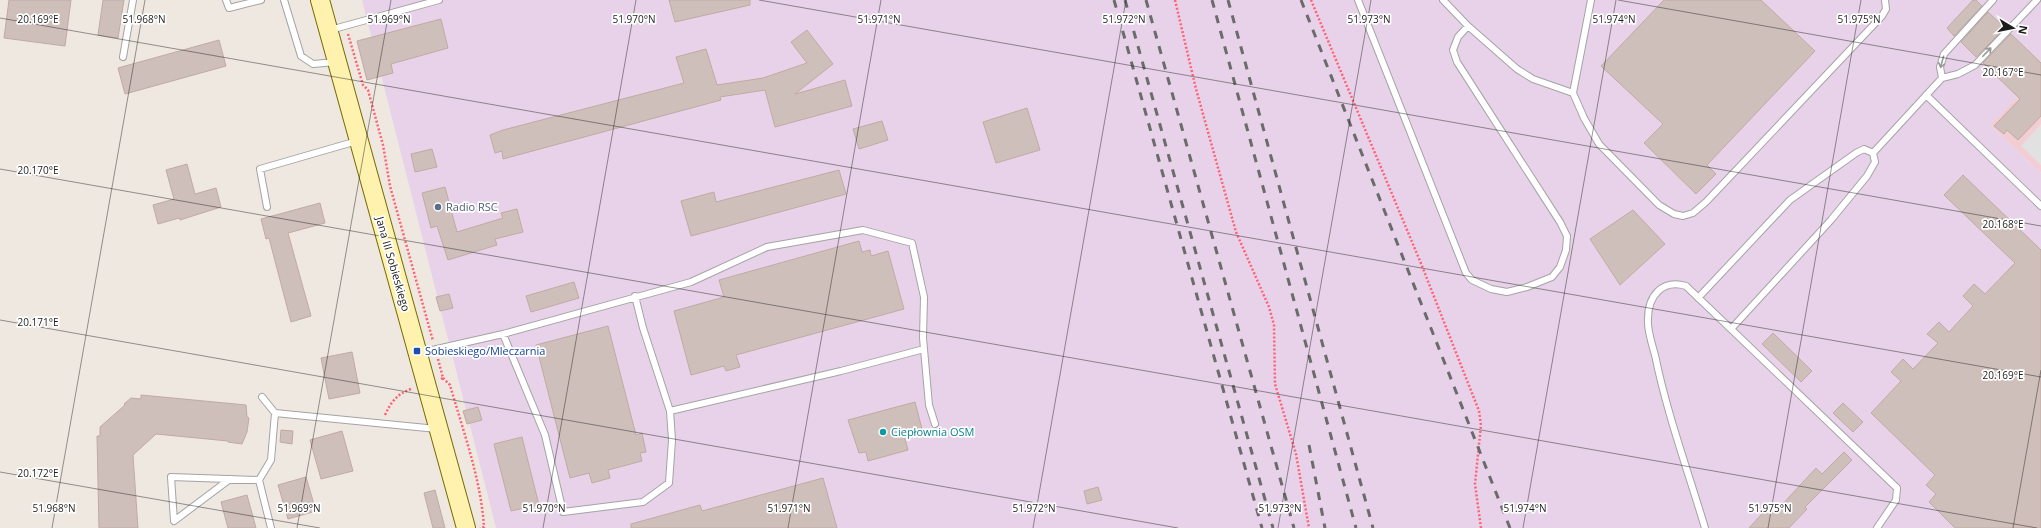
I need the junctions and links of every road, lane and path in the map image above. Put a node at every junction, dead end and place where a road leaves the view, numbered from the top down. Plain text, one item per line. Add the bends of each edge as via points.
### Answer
1 (133, 0) edge
2 (226, 0) edge
3 (261, 0) edge
4 (284, 0) edge
5 (320, 0) edge
6 (439, 0) edge
7 (1175, 0) edge
8 (1311, 0) edge
9 (1358, 0) edge
10 (1443, 0) edge
11 (1591, 0) edge
12 (1885, 0) edge
13 (1993, 0) edge
14 (2037, 0) edge
15 (1468, 26) junction
16 (329, 30) junction
17 (123, 56) dead end
18 (338, 62) junction
19 (1942, 78) junction
20 (1573, 93) junction
21 (1926, 95) junction
22 (359, 141) junction
23 (1874, 153) junction
24 (2041, 206) edge
25 (267, 207) dead end
26 (635, 296) junction
27 (1698, 298) junction
28 (1731, 329) junction
29 (503, 334) junction
30 (924, 349) junction
31 (418, 353) junction
32 (443, 378) dead end
33 (262, 397) dead end
34 (670, 411) junction
35 (275, 413) junction
36 (935, 424) dead end
37 (439, 430) junction
38 (230, 479) junction
39 (259, 480) junction
40 (174, 521) junction
41 (171, 528) edge
42 (271, 528) edge
43 (478, 528) edge
44 (480, 528) edge
45 (1309, 528) edge
46 (1481, 528) edge
47 (1705, 528) edge
48 (1876, 528) edge

1 - 17 lane
2 - 3 lane via 229,8
4 - 18 lane via 300,56 313,64
5 - 16 main road, Jana III Sobieskiego
6 - 16 lane
7 - 45 path via 1196,89 1236,232 1269,307 1274,325 1275,384 1296,454
8 - 46 path via 1420,261 1479,411 1481,425 1475,484
9 - 15 lane via 1466,273 1472,280 1491,289 1507,292 1552,277 1560,267 1566,250 1567,236 1457,62 1453,50 1458,37
10 - 15 lane
11 - 20 lane
12 - 20 lane via 1886,9 1882,16 1706,202 1693,213 1683,216 1659,205 1599,144
13 -> 19 lane via 1944,54 1940,67
19 -> 14 lane via 1958,74 1975,65
15 - 20 lane via 1517,69 1533,79
16 - 18 main road, Jana III Sobieskiego
18 - 22 main road, Jana III Sobieskiego
19 - 21 lane
21 - 23 lane
21 - 24 lane
22 - 25 lane via 260,169
22 - 31 main road, Jana III Sobieskiego
23 - 27 lane via 1864,149 1856,153 1790,200
23 - 28 lane via 1875,162 1868,176
26 - 29 lane
26 - 30 lane via 691,282 768,248 863,230 912,243 924,297
26 - 34 lane
27 - 28 lane
27 - 47 lane via 1686,286 1675,283 1662,287 1652,298 1647,319 1660,383
28 - 48 lane via 1897,488 1896,500
29 - 31 lane
29 - 34 lane via 546,435 563,512 643,502 669,482 672,440
30 - 34 lane
30 - 36 lane via 929,405
31 - 37 main road, Jana III Sobieskiego
32 - 43 path via 450,385 473,466 482,507
33 - 35 lane
35 - 37 lane
35 - 39 lane via 271,460
37 - 43 main road, Jana III Sobieskiego
38 - 39 lane
38 - 40 lane
38 - 40 lane via 171,477
39 - 42 lane
40 - 41 lane
43 - 44 path

